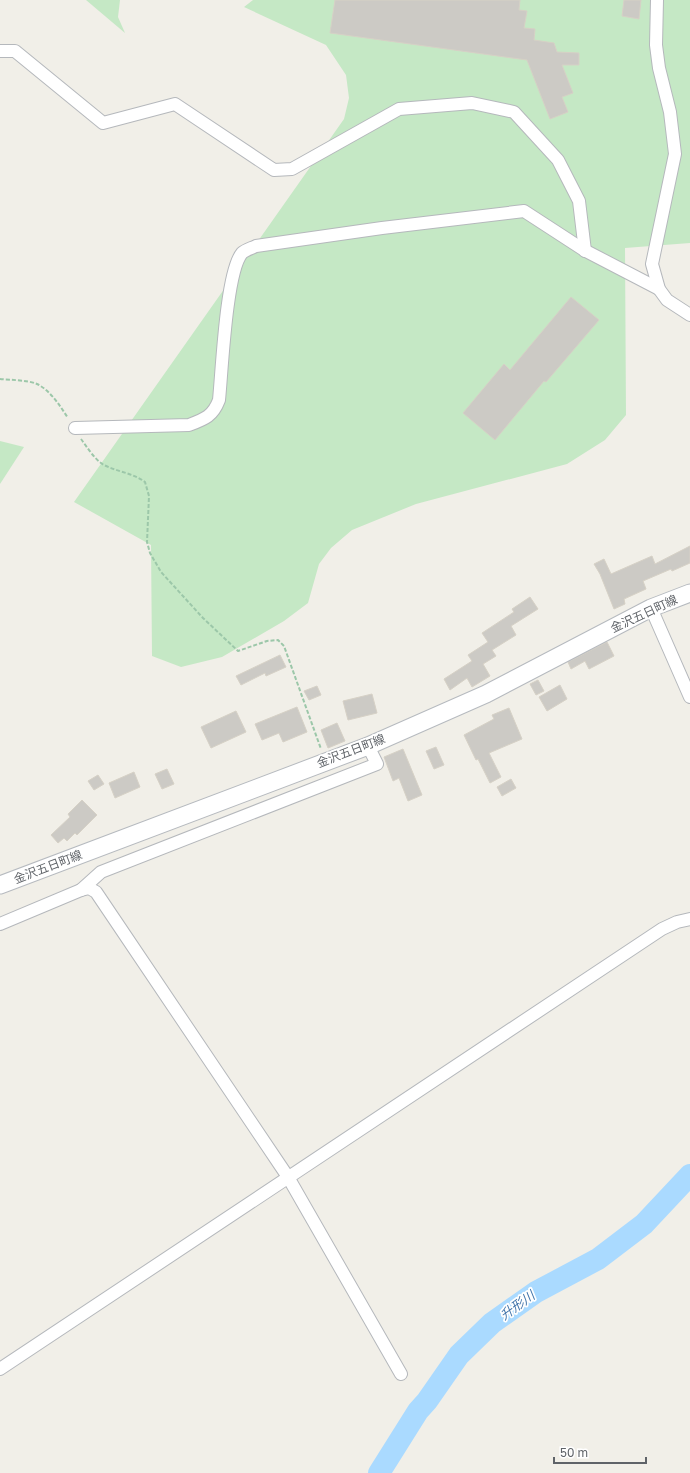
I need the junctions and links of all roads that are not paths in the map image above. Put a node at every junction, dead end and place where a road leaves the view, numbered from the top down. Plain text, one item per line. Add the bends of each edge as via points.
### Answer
1 (657, 0) edge
2 (0, 51) edge
3 (585, 250) junction
4 (659, 289) junction
5 (690, 315) edge
6 (75, 428) road end
7 (690, 593) edge
8 (650, 608) junction
9 (690, 697) edge
10 (368, 746) junction
11 (0, 885) edge
12 (81, 890) junction
13 (690, 919) edge
14 (0, 924) edge
15 (288, 1177) junction
16 (0, 1369) edge
17 (401, 1374) dead end

1 - 4 street via 656,45 670,112 675,154 652,264
2 - 3 street via 15,51 103,123 174,104 274,170 292,169 399,109 472,103 514,112 558,160 579,201
3 - 4 street
3 - 6 street via 524,211 256,246 243,252 233,274 219,400 215,410 205,419 189,425
4 - 5 street via 667,300
7 - 8 main road, 金沢五日町線
8 - 9 street
8 - 10 main road, 金沢五日町線 via 486,694
10 - 11 main road, 金沢五日町線
10 - 12 street via 377,764 101,872
12 - 14 street
12 - 15 street via 89,888 96,892
13 - 15 street via 662,929
15 - 16 street
15 - 17 street

